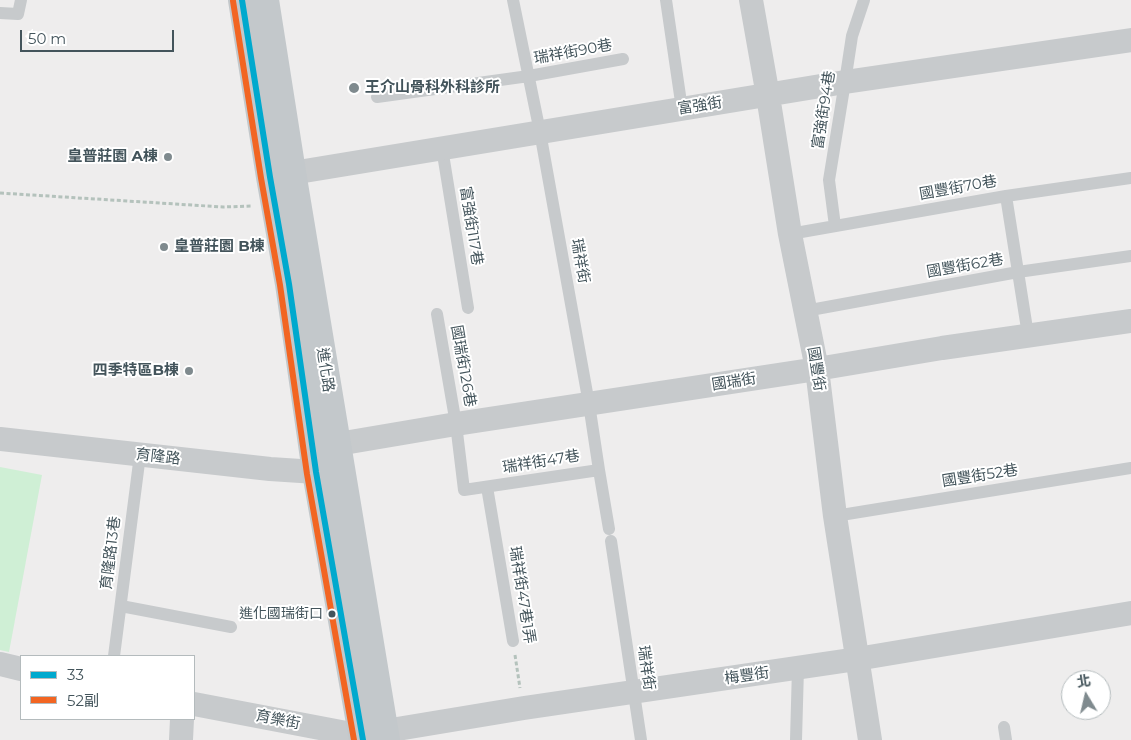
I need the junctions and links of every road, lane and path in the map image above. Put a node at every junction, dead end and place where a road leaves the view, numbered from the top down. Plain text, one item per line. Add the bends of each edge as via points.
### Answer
1 (21, 0) edge
2 (242, 0) edge
3 (265, 0) edge
4 (513, 0) edge
5 (666, 0) edge
6 (751, 0) edge
7 (864, 0) edge
8 (0, 13) edge
9 (1131, 40) edge
10 (623, 59) dead end
11 (528, 76) junction
12 (845, 82) junction
13 (768, 96) junction
14 (377, 97) dead end
15 (682, 109) junction
16 (540, 132) junction
17 (442, 148) junction
18 (281, 174) junction
19 (1131, 178) edge
20 (0, 193) edge
21 (1006, 196) junction
22 (275, 204) junction
23 (835, 226) junction
24 (790, 234) junction
25 (1131, 256) edge
26 (1018, 272) junction
27 (468, 308) dead end
28 (805, 311) junction
29 (437, 314) dead end
30 (1131, 321) edge
31 (1028, 335) junction
32 (817, 369) junction
33 (589, 404) junction
34 (456, 424) junction
35 (0, 439) edge
36 (338, 444) junction
37 (140, 455) junction
38 (1131, 468) edge
39 (599, 470) junction
40 (316, 472) junction
41 (488, 487) junction
42 (835, 516) junction
43 (121, 606) junction
44 (1131, 613) edge
45 (231, 627) dead end
46 (512, 641) joint
47 (114, 655) edge
48 (857, 659) junction
49 (0, 664) edge
50 (798, 668) junction
51 (20, 669) edge
52 (633, 692) junction
53 (195, 704) edge
54 (524, 708) junction
55 (182, 720) edge
56 (374, 737) edge
57 (181, 740) edge
58 (640, 740) edge
59 (796, 740) edge
60 (870, 740) edge

1 - 8 lane via 18,14
2 - 18 main road, 進化路
3 - 18 main road, 進化路
4 - 11 lane, 瑞祥街
5 - 15 lane
6 - 13 street, 國豐街
7 - 12 lane, 富強街94巷 via 852,36
9 - 12 street, 富強街
10 - 11 lane, 瑞祥街90巷
11 - 14 lane, 瑞祥街90巷
11 - 16 lane, 瑞祥街
12 - 13 street, 富強街
12 - 23 lane, 富強街94巷 via 829,180
13 - 15 street, 富強街
13 - 24 street, 國豐街
15 - 16 street, 富強街
16 - 17 street, 富強街
16 - 33 lane, 瑞祥街
17 - 18 street, 富強街
17 - 27 lane, 富強街117巷
18 - 22 main road, 進化路
18 - 36 main road, 進化路
19 - 21 lane, 國豐街70巷
20 - 22 path via 223,207
21 - 23 lane, 國豐街70巷
21 - 26 lane
22 - 40 main road, 進化路
23 - 24 lane, 國豐街70巷
24 - 28 street, 國豐街
25 - 26 lane, 國豐街62巷
26 - 28 lane, 國豐街62巷
26 - 31 lane
28 - 32 street, 國豐街
29 - 34 lane, 國瑞街126巷
30 - 31 street, 國瑞街
31 - 32 street, 國瑞街
32 - 33 street, 國瑞街
32 - 42 street, 國豐街
33 - 34 street, 國瑞街
33 - 39 lane, 瑞祥街
34 - 36 street, 國瑞街
34 - 41 lane, 國瑞街126巷 via 464,490
35 - 37 street, 育隆路
36 - 56 main road, 進化路
37 - 40 street, 育隆路
37 - 43 lane, 育隆路13巷
38 - 42 lane, 國豐街52巷
39 - 41 lane, 瑞祥街47巷
39 - 52 lane, 瑞祥街
40 - 56 main road, 進化路
41 - 46 lane, 瑞祥街47巷1弄
42 - 48 street, 國豐街
43 - 45 lane
43 - 47 lane, 育隆路13巷
44 - 48 street, 梅豐街
46 - 54 path, 瑞祥街47巷1弄
48 - 50 street, 梅豐街
48 - 60 street, 國豐街
49 - 51 street
50 - 52 street, 梅豐街
50 - 59 lane
52 - 54 street, 梅豐街
52 - 58 lane, 瑞祥街
53 - 56 street, 育樂街
54 - 56 street, 梅豐街
55 - 57 street

